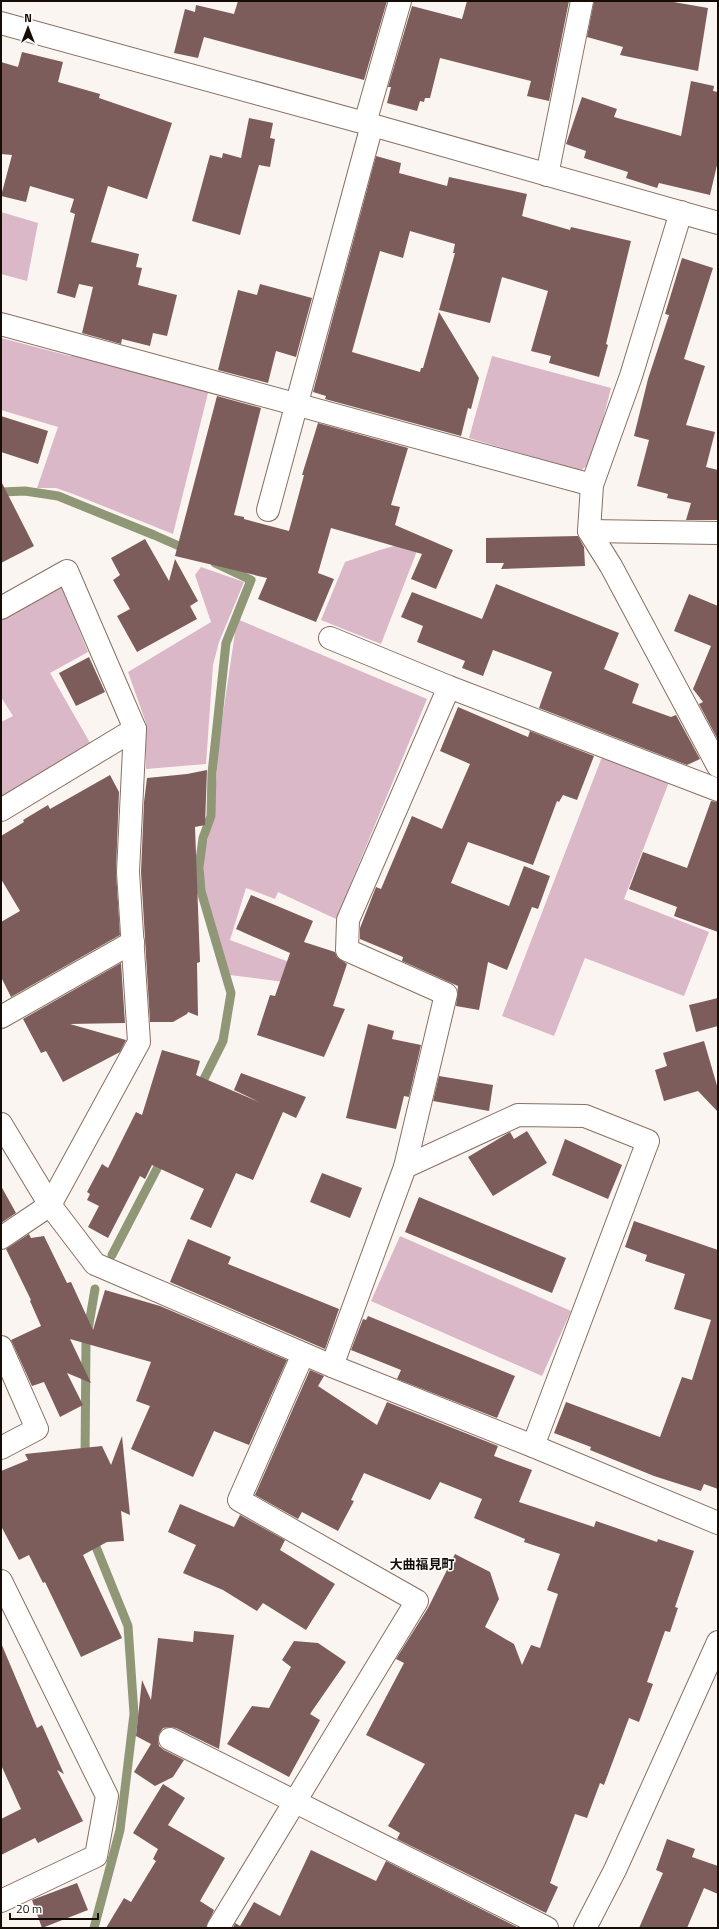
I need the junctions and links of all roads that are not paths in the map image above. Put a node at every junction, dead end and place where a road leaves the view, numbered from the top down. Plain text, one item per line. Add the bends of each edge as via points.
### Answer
1 (400, 1) edge
2 (582, 1) edge
3 (1, 23) edge
4 (368, 124) junction
5 (547, 175) junction
6 (680, 212) junction
7 (718, 223) edge
8 (1, 324) edge
9 (297, 405) junction
10 (592, 485) junction
11 (268, 510) dead end
12 (589, 531) junction
13 (718, 533) edge
14 (1, 608) edge
15 (330, 638) dead end
16 (449, 687) junction
17 (135, 729) junction
18 (718, 766) edge
19 (718, 790) edge
20 (1, 810) edge
21 (133, 942) junction
22 (1, 1017) edge
23 (1, 1124) edge
24 (405, 1167) junction
25 (50, 1205) junction
26 (1, 1238) edge
27 (1, 1347) edge
28 (303, 1354) junction
29 (332, 1366) junction
30 (533, 1446) junction
31 (1, 1448) edge
32 (718, 1524) edge
33 (1, 1581) edge
34 (718, 1642) edge
35 (711, 1679) edge
36 (170, 1739) dead end
37 (296, 1802) junction
38 (1, 1901) edge
39 (218, 1928) edge
40 (547, 1928) edge
41 (585, 1928) edge

1 - 4 street
2 - 5 street
3 - 4 street
4 - 5 street
4 - 9 street
5 - 6 street
6 - 7 street
6 - 10 street via 631,376
8 - 9 street
9 - 10 street
9 - 11 street
10 - 12 street
12 - 13 street
12 - 18 street via 611,566
14 - 17 street via 67,571
15 - 16 street
16 - 19 street
16 - 24 street via 348,920 347,950 446,994
17 - 20 street
17 - 21 street via 128,872
21 - 22 street
21 - 25 street via 139,1042
23 - 25 street
24 - 29 street
24 - 30 street via 518,1115 585,1116 648,1141
25 - 26 street
25 - 28 street via 96,1264
27 - 31 street via 37,1429
28 - 29 street
28 - 37 street via 239,1500 417,1601
29 - 30 street
30 - 32 street
33 - 38 street via 107,1796 96,1856
34 - 35 street
35 - 41 street
36 - 37 street
37 - 39 street
37 - 40 street

